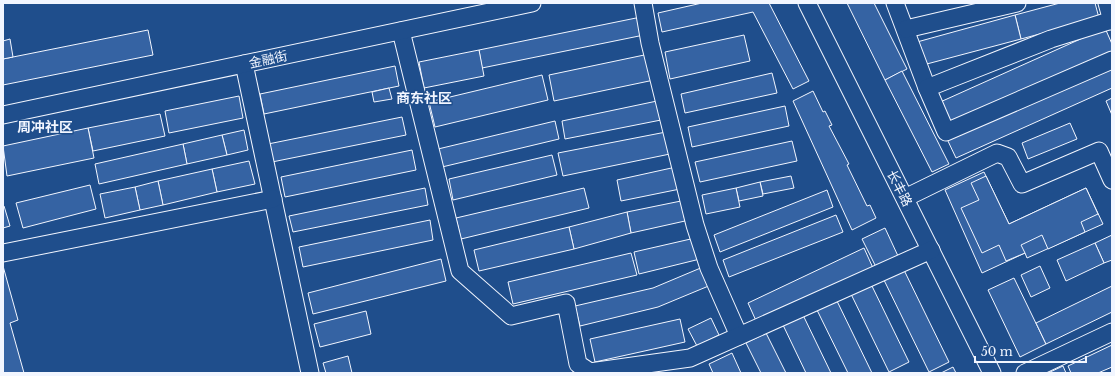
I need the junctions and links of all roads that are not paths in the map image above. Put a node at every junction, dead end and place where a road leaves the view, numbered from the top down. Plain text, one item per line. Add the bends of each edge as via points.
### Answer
1 (532, 3) edge
2 (643, 3) edge
3 (807, 3) edge
4 (895, 3) edge
5 (1017, 3) edge
6 (1107, 3) edge
7 (1112, 20) edge
8 (906, 29) junction
9 (400, 31) junction
10 (1112, 60) edge
11 (244, 64) junction
12 (927, 88) junction
13 (3, 115) edge
14 (1112, 180) edge
15 (904, 198) junction
16 (273, 199) junction
17 (930, 250) junction
18 (3, 253) edge
19 (1112, 332) edge
20 (739, 336) junction
21 (310, 373) edge
22 (992, 373) edge
23 (1025, 373) edge

1 - 9 street, 金融街
2 - 20 street via 650,43 695,225 709,268
3 - 15 street, 长丰路
4 - 8 street
5 - 8 street
6 - 7 street
7 - 12 street via 1051,39
8 - 12 street
9 - 11 street, 金融街
9 - 20 street via 460,271 511,316 566,303 578,364 590,372 690,358
10 - 12 street via 946,132
11 - 13 street, 金融街
11 - 16 street
14 - 15 street via 1099,150 1022,184 1008,157 997,154
15 - 17 street, 长丰路
16 - 18 street
16 - 21 street
17 - 20 street
17 - 22 street, 长丰路
19 - 23 street

